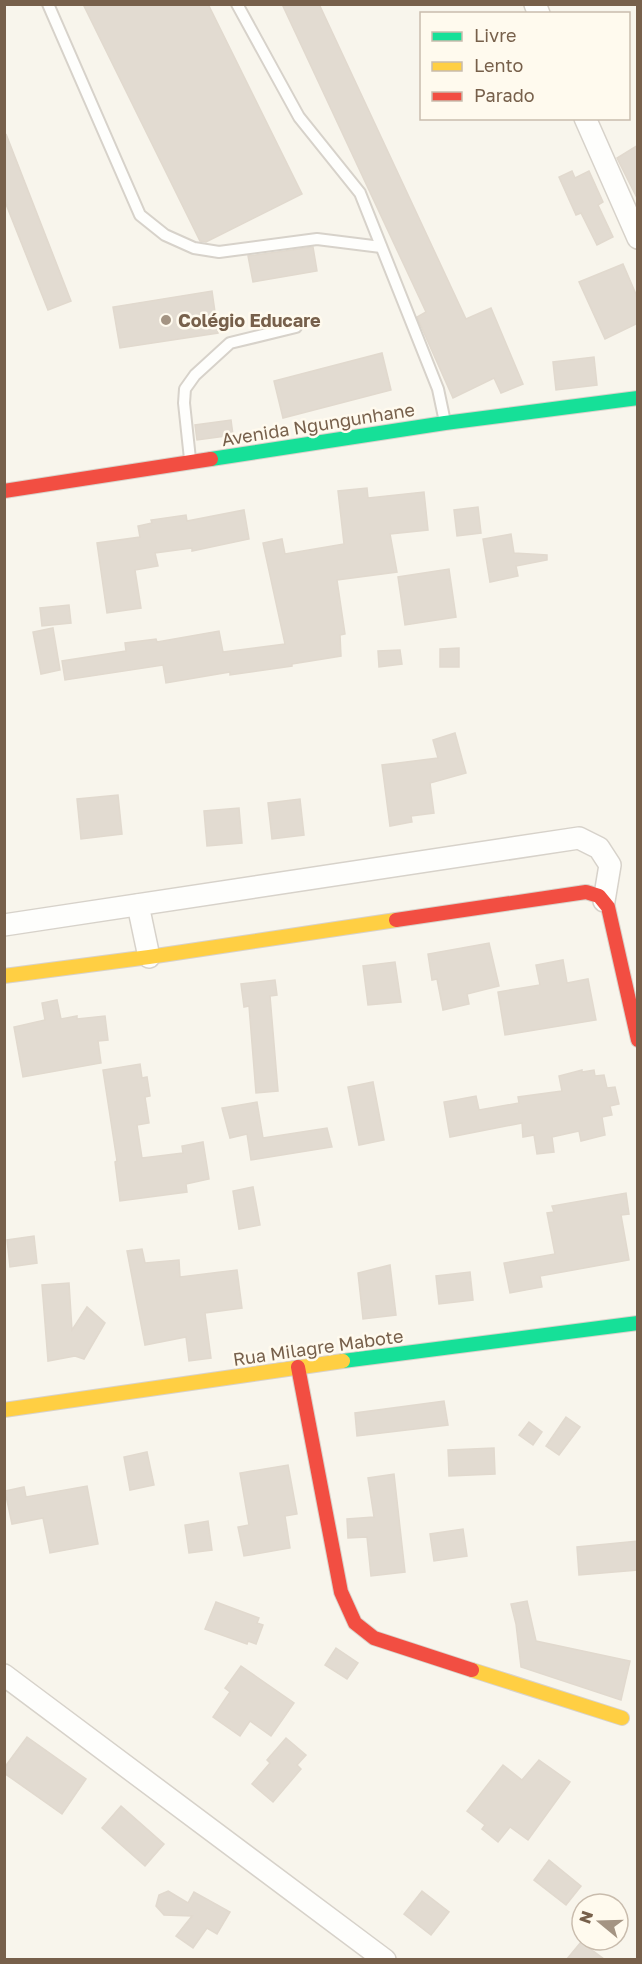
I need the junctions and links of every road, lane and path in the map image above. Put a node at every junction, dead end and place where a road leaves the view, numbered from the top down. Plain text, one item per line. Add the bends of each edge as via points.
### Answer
1 (48, 4) edge
2 (237, 4) edge
3 (586, 120) edge
4 (638, 238) edge
5 (381, 247) junction
6 (296, 327) dead end
7 (638, 398) edge
8 (445, 423) junction
9 (190, 462) junction
10 (4, 491) edge
11 (604, 901) junction
12 (138, 906) junction
13 (4, 925) edge
14 (149, 957) junction
15 (4, 976) edge
16 (638, 1040) edge
17 (638, 1323) edge
18 (298, 1367) junction
19 (4, 1410) edge
20 (4, 1675) edge
21 (622, 1718) dead end
22 (385, 1959) edge

1 - 5 lane via 140,215 165,235 194,248 219,252 317,239
2 - 5 lane via 299,117 360,193
3 - 4 street
5 - 8 lane via 438,388
6 - 9 lane via 230,343 195,375 185,389 184,403
7 - 8 street, Avenida Ngungunhane
8 - 9 street, Avenida Ngungunhane
9 - 10 street, Avenida Ngungunhane
11 - 12 street via 609,865 599,848 579,838
11 - 14 street via 586,892
11 - 16 street
12 - 13 street
12 - 14 street
14 - 15 street
17 - 18 street, Rua Milagre Mabote
18 - 19 street, Rua Milagre Mabote
18 - 21 street via 341,1592 356,1623 374,1638
20 - 22 street

